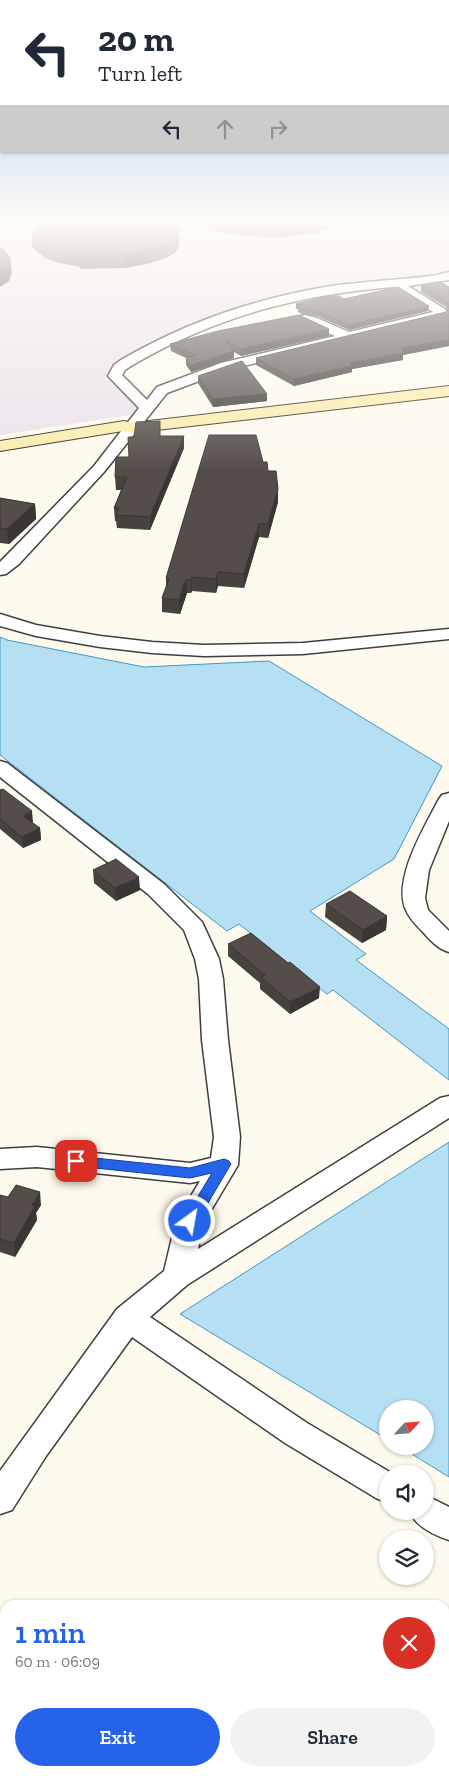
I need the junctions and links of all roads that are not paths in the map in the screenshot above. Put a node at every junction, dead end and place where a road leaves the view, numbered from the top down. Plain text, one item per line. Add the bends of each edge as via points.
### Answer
1 (266, 305) edge
2 (430, 305) edge
3 (444, 318) edge
4 (305, 319) edge
5 (346, 336) junction
6 (121, 382) junction
7 (162, 391) junction
8 (449, 391) edge
9 (147, 408) junction
10 (131, 428) junction
11 (0, 446) edge
12 (0, 570) edge
13 (0, 619) edge
14 (449, 634) edge
15 (0, 767) edge
16 (449, 799) edge
17 (449, 944) edge
18 (445, 1108) edge
19 (0, 1159) edge
20 (224, 1164) junction
21 (177, 1277) junction
22 (128, 1318) junction
23 (379, 1483) edge
24 (0, 1499) edge
25 (434, 1515) edge
26 (449, 1524) edge

1 - 6 street via 196,327 150,348 115,373
2 - 3 street
3 - 5 street
4 - 5 street
5 - 7 street via 226,366
6 - 7 street
6 - 9 street
7 - 9 street
8 - 10 street
9 - 10 street
10 - 11 street via 124,426
10 - 12 street via 100,469
13 - 14 street via 36,630 94,641 190,649 280,650
15 - 20 street via 156,890 194,928 207,959 211,979 227,1137
16 - 17 street via 414,885 414,899 418,911
18 - 21 street
19 - 20 street via 37,1157 190,1173
20 - 21 street via 190,1221
21 - 22 street
22 - 23 street via 296,1433
22 - 24 street
25 - 26 street

